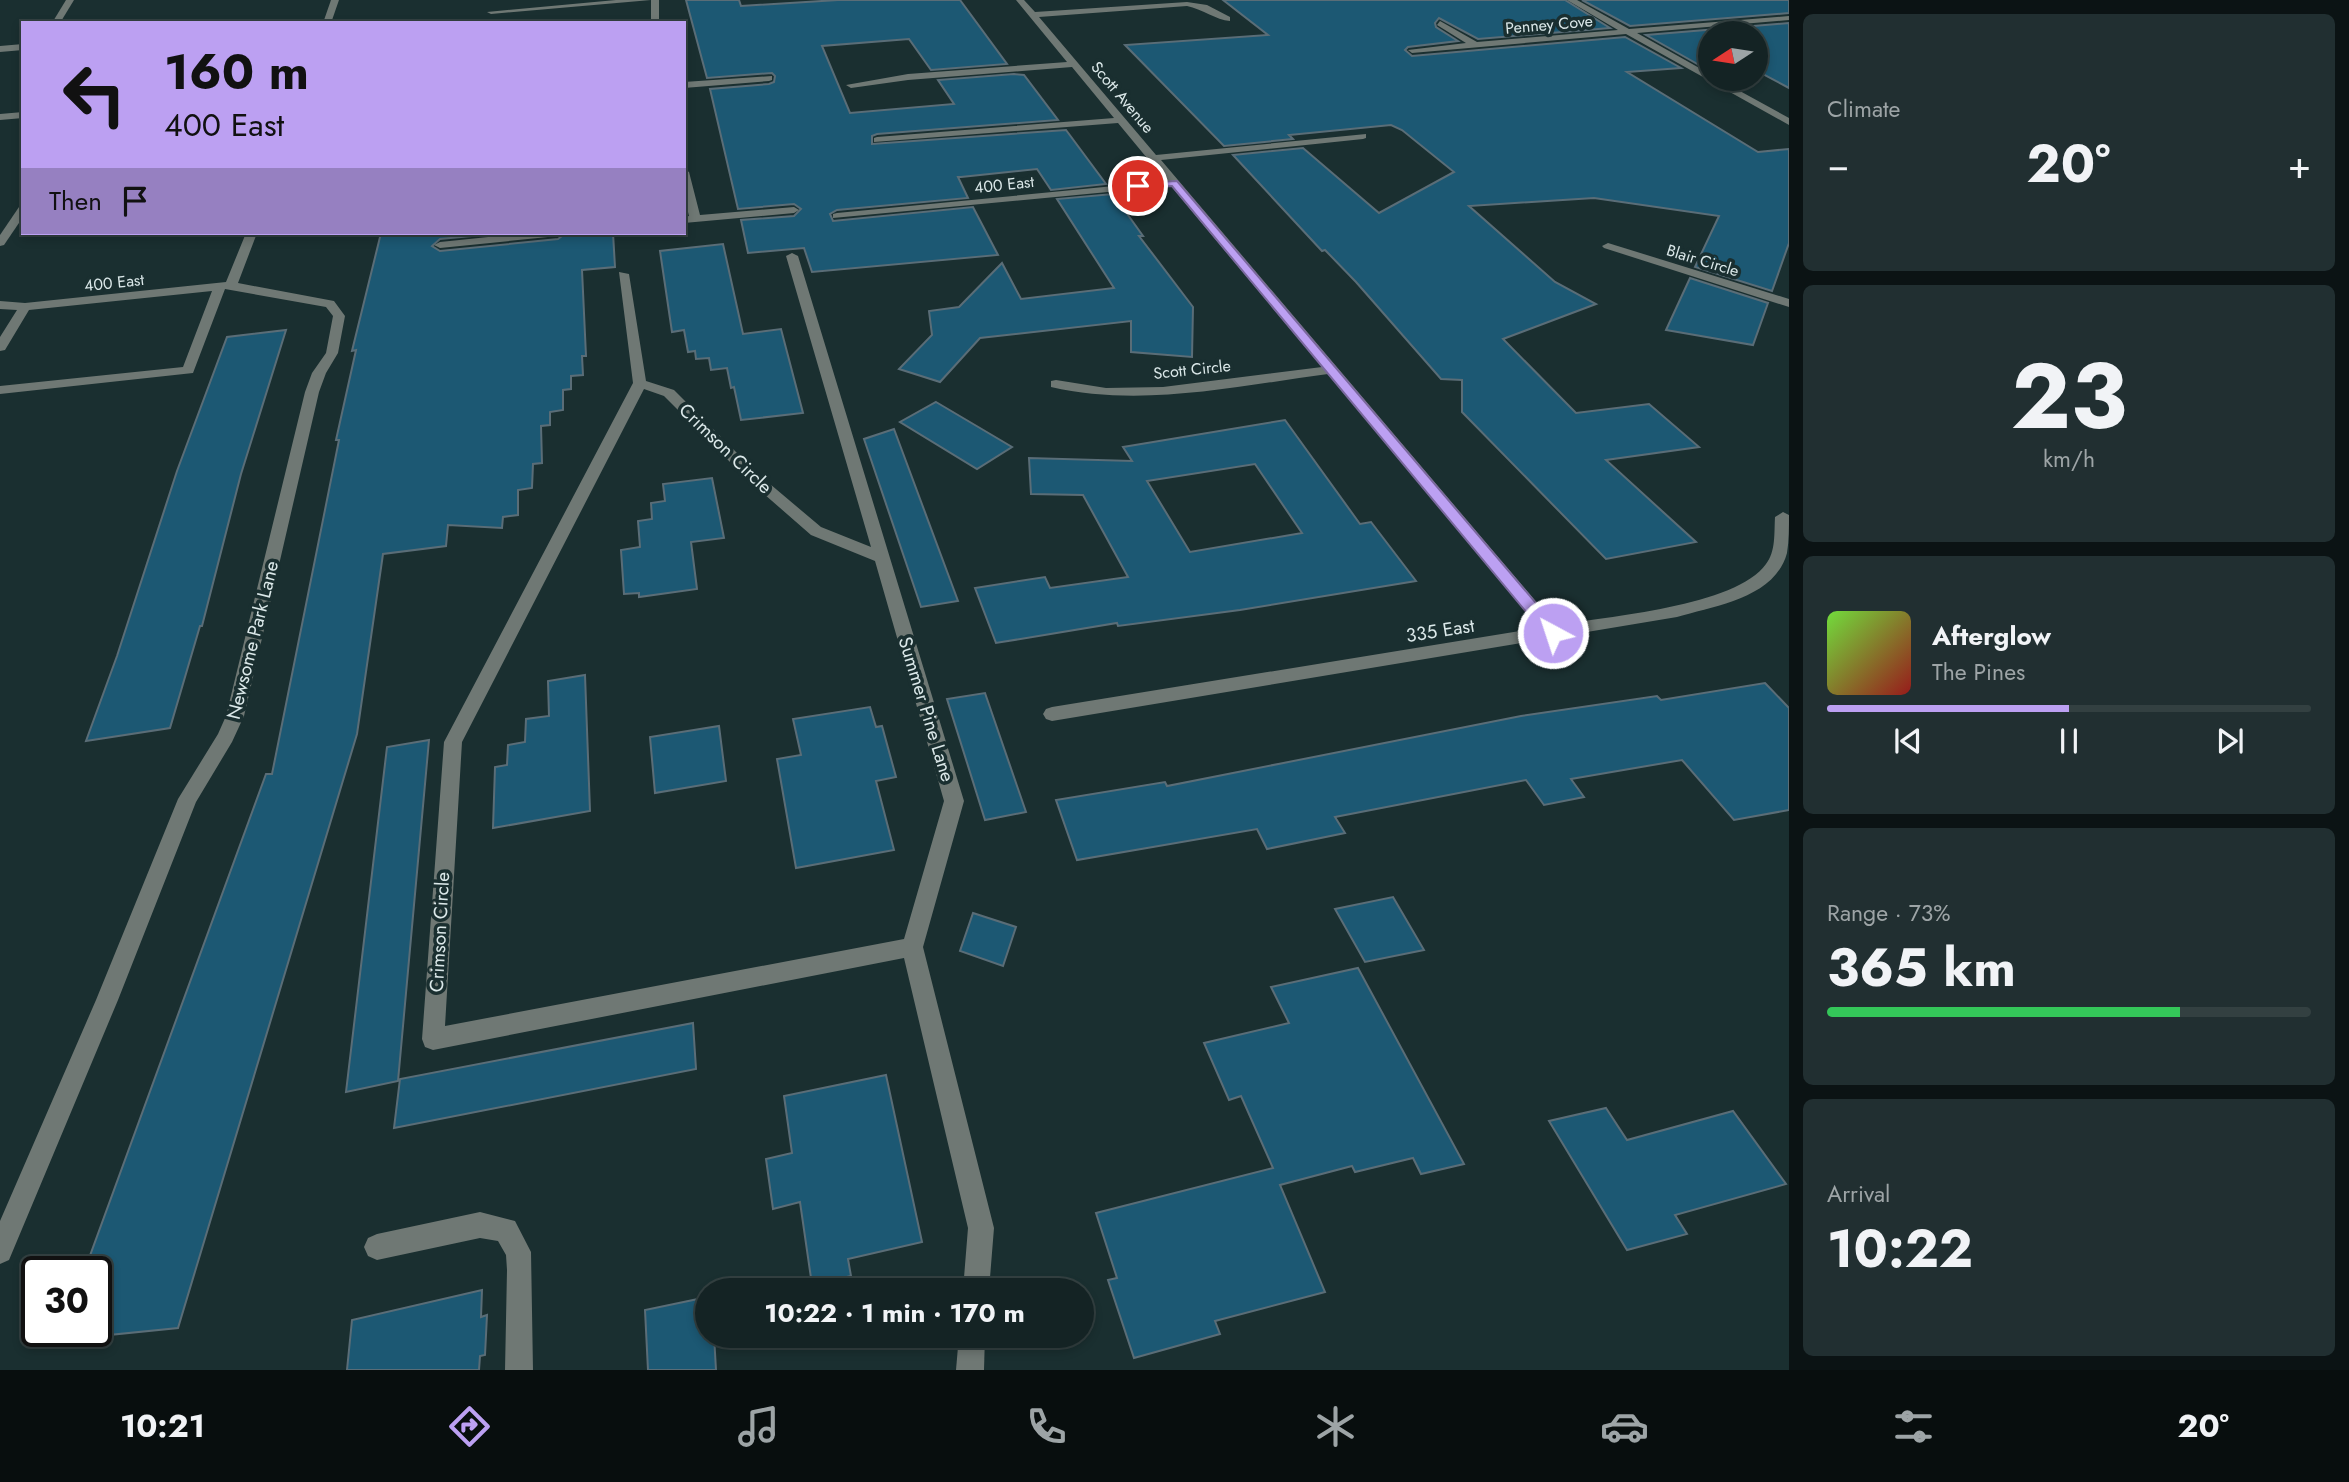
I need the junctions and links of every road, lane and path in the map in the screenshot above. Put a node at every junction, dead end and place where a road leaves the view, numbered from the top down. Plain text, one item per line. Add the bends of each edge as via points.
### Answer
1 (69, 0) edge
2 (335, 0) edge
3 (647, 0) edge
4 (655, 0) edge
5 (1020, 0) edge
6 (1571, 0) edge
7 (491, 12) dead end
8 (1033, 15) junction
9 (1789, 18) edge
10 (1227, 19) dead end
11 (57, 21) edge
12 (328, 21) edge
13 (655, 21) edge
14 (1440, 23) dead end
15 (1626, 31) junction
16 (1667, 40) dead end
17 (1645, 42) junction
18 (1474, 44) junction
19 (21, 47) edge
20 (0, 49) edge
21 (1412, 50) dead end
22 (1074, 64) junction
23 (1698, 71) edge
24 (769, 78) dead end
25 (686, 85) edge
26 (851, 85) dead end
27 (1734, 91) edge
28 (21, 115) edge
29 (0, 117) edge
30 (1121, 120) junction
31 (1789, 122) edge
32 (1363, 136) dead end
33 (877, 140) dead end
34 (1153, 158) junction
35 (1174, 183) junction
36 (686, 188) edge
37 (794, 210) dead end
38 (21, 212) edge
39 (837, 216) dead end
40 (690, 219) edge
41 (250, 235) edge
42 (538, 235) edge
43 (0, 243) edge
44 (440, 245) dead end
45 (1608, 246) dead end
46 (792, 256) dead end
47 (623, 274) dead end
48 (226, 286) junction
49 (1789, 303) edge
50 (0, 305) edge
51 (25, 307) junction
52 (0, 347) edge
53 (1331, 370) junction
54 (640, 383) junction
55 (1056, 384) dead end
56 (0, 390) edge
57 (1783, 517) dead end
58 (882, 558) junction
59 (1553, 633) junction
60 (1052, 714) dead end
61 (912, 947) junction
62 (377, 1247) dead end
63 (0, 1251) edge
64 (977, 1278) edge
65 (971, 1348) edge
66 (519, 1370) edge
67 (970, 1370) edge

1 - 11 street
2 - 12 street
3 - 7 street via 546,12
4 - 13 street
5 - 8 street, Scott Avenue
6 - 15 street
8 - 10 street via 1187,4
8 - 22 street, Scott Avenue
9 - 15 street, Penney Cove
14 - 18 street
15 - 17 street
15 - 18 street, Penney Cove
16 - 17 street
17 - 23 street
18 - 21 street, Penney Cove
19 - 20 street
22 - 26 street
22 - 30 street, Scott Avenue
24 - 25 street
27 - 31 street
28 - 29 street
30 - 33 street
30 - 34 street, Scott Avenue
32 - 34 street
34 - 35 street, Scott Avenue
35 - 39 street, 400 East
35 - 53 street, Scott Avenue
36 - 40 street
37 - 40 street
38 - 43 street
41 - 48 street
42 - 44 street
45 - 49 street, Blair Circle
46 - 58 street, Summer Pine Lane
47 - 54 street
48 - 51 street, 400 East
48 - 56 street via 188,370
48 - 63 street, Newsome Park Lane via 330,304 339,316 332,353 312,391 235,716 188,799
50 - 51 street, 400 East
51 - 52 street
53 - 55 street, Scott Circle via 1163,391 1106,392
53 - 59 street, Scott Avenue
54 - 58 street, Crimson Circle via 669,393 753,477 816,531
54 - 61 street, Crimson Circle via 453,742 433,1039
57 - 59 street, 335 East via 1777,561 1761,579 1737,594 1677,611
58 - 61 street, Summer Pine Lane via 954,801
59 - 60 street, 335 East
61 - 64 street, Summer Pine Lane via 981,1228
62 - 66 street via 480,1225 506,1230 518,1252 520,1270
65 - 67 street

